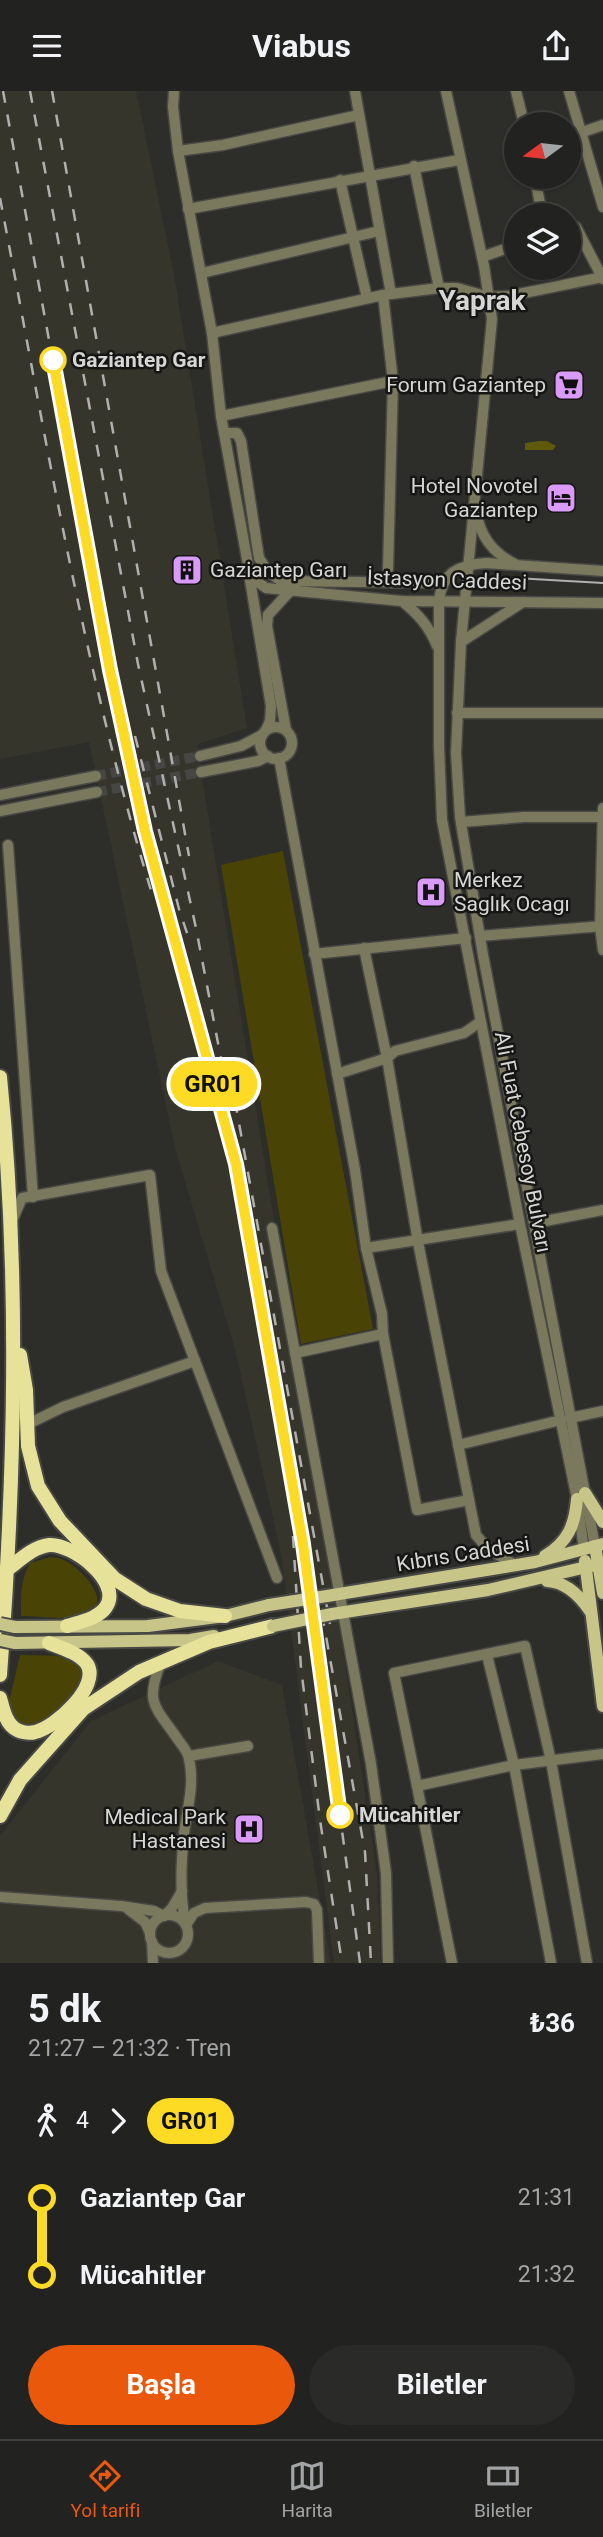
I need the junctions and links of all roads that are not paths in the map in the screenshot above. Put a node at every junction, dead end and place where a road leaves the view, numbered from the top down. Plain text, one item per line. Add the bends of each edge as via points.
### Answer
1 (174, 91) edge
2 (355, 91) edge
3 (446, 91) edge
4 (516, 91) edge
5 (569, 91) edge
6 (521, 112) edge
7 (574, 112) edge
8 (359, 114) junction
9 (603, 125) edge
10 (581, 133) edge
11 (581, 136) edge
12 (178, 151) junction
13 (459, 160) junction
14 (414, 166) junction
15 (369, 175) junction
16 (340, 180) junction
17 (601, 196) edge
18 (603, 207) edge
19 (188, 209) junction
20 (379, 231) junction
21 (581, 236) edge
22 (353, 238) junction
23 (504, 249) edge
24 (482, 257) junction
25 (202, 273) junction
26 (603, 278) edge
27 (439, 288) junction
28 (387, 295) junction
29 (489, 297) junction
30 (367, 299) junction
31 (212, 333) junction
32 (393, 381) junction
33 (221, 417) junction
34 (224, 433) junction
35 (476, 502) junction
36 (468, 564) junction
37 (519, 566) junction
38 (388, 569) dead end
39 (249, 570) junction
40 (603, 571) edge
41 (442, 583) junction
42 (290, 591) junction
43 (401, 601) junction
44 (439, 601) junction
45 (465, 601) junction
46 (524, 601) junction
47 (603, 603) edge
48 (461, 642) junction
49 (438, 650) junction
50 (457, 713) junction
51 (603, 713) edge
52 (286, 730) junction
53 (264, 732) junction
54 (200, 756) tunnel mouth
55 (268, 756) junction
56 (279, 758) junction
57 (201, 772) tunnel mouth
58 (96, 776) tunnel mouth
59 (97, 792) tunnel mouth
60 (0, 795) edge
61 (0, 811) edge
62 (603, 813) edge
63 (461, 822) junction
64 (8, 845) dead end
65 (602, 926) edge
66 (480, 936) junction
67 (466, 938) junction
68 (364, 948) junction
69 (603, 950) edge
70 (314, 954) junction
71 (480, 1022) junction
72 (387, 1058) junction
73 (337, 1073) junction
74 (0, 1077) edge
75 (33, 1197) junction
76 (603, 1210) edge
77 (535, 1223) junction
78 (520, 1224) junction
79 (10, 1226) junction
80 (272, 1227) dead end
81 (418, 1242) junction
82 (366, 1248) junction
83 (13, 1315) junction
84 (383, 1334) junction
85 (295, 1353) junction
86 (195, 1361) junction
87 (603, 1411) edge
88 (565, 1419) junction
89 (28, 1424) junction
90 (458, 1445) junction
91 (581, 1496) junction
92 (469, 1500) junction
93 (603, 1523) edge
94 (594, 1547) edge
95 (535, 1562) junction
96 (515, 1565) junction
97 (596, 1566) edge
98 (8, 1569) junction
99 (277, 1578) dead end
100 (536, 1581) junction
101 (603, 1593) edge
102 (333, 1595) junction
103 (591, 1612) junction
104 (337, 1613) junction
105 (225, 1616) junction
106 (0, 1624) edge
107 (67, 1626) junction
108 (273, 1626) junction
109 (0, 1640) edge
110 (49, 1643) junction
111 (487, 1655) junction
112 (160, 1665) junction
113 (0, 1675) edge
114 (0, 1698) edge
115 (603, 1706) edge
116 (248, 1746) dead end
117 (603, 1754) edge
118 (189, 1756) junction
119 (551, 1761) junction
120 (514, 1765) junction
121 (417, 1786) junction
122 (0, 1816) edge
123 (182, 1890) junction
124 (3, 1896) edge
125 (121, 1906) junction
126 (164, 1916) junction
127 (186, 1925) junction
128 (151, 1938) junction
129 (178, 1952) junction
130 (153, 1963) edge
131 (171, 1963) edge
132 (319, 1963) edge
133 (388, 1963) edge
134 (453, 1963) edge
135 (551, 1963) edge
136 (587, 1963) edge

1 - 12 street
2 - 8 street
3 - 13 street
4 - 6 street
5 - 7 street
8 - 12 street
8 - 15 street
9 - 10 street
11 - 17 street
12 - 19 street
13 - 14 street
13 - 24 street
14 - 15 street
14 - 27 street
15 - 16 street
15 - 20 street
16 - 19 street
16 - 22 street
17 - 18 street
19 - 25 street
20 - 22 street
20 - 28 street
21 - 26 street
22 - 25 street
22 - 30 street
23 - 24 street
24 - 29 street
25 - 31 street
26 - 29 street
27 - 28 street
27 - 29 street
28 - 30 street
28 - 32 street
29 - 35 street via 490,340
30 - 31 street
31 - 33 street
32 - 33 street
32 - 38 street
33 - 34 street
34 - 39 street
34 - 41 street via 237,433 241,441 259,558 281,581
35 - 36 street
35 - 37 street via 484,537
36 - 37 street, İstasyon Caddesi
36 - 41 street, İstasyon Caddesi
36 - 45 street
37 - 40 street, İstasyon Caddesi
39 - 42 street, İstasyon Caddesi via 266,588
39 - 53 street via 271,706
41 - 44 street, Ali Fuat Cebesoy Bulvarı
42 - 43 street, İstasyon Caddesi
42 - 52 street via 268,615 267,626
43 - 44 street, İstasyon Caddesi
43 - 49 street via 427,625
44 - 45 street, İstasyon Caddesi
44 - 49 street, Ali Fuat Cebesoy Bulvarı
45 - 46 street, İstasyon Caddesi
45 - 48 street
46 - 47 street, İstasyon Caddesi
46 - 48 street
48 - 50 street
49 - 67 street, Ali Fuat Cebesoy Bulvarı via 442,820
50 - 51 street
50 - 63 street
52 - 53 street via 276,726
52 - 56 street via 292,745
53 - 54 street via 241,746
53 - 55 street via 261,748
55 - 56 street
55 - 57 street
56 - 70 street
58 - 60 street
59 - 61 street
62 - 63 street
62 - 65 street
63 - 66 street
64 - 75 street
65 - 66 street
65 - 69 street
66 - 77 street
67 - 68 street
67 - 71 street, Ali Fuat Cebesoy Bulvarı
68 - 70 street
68 - 72 street
70 - 73 street
71 - 72 street via 464,1033 395,1051
71 - 78 street, Ali Fuat Cebesoy Bulvarı
72 - 73 street
72 - 81 street
73 - 82 street
74 - 79 highway
75 - 79 street via 22,1198
75 - 86 street via 150,1175 161,1271
76 - 77 street
77 - 88 street
78 - 81 street
78 - 88 street, Ali Fuat Cebesoy Bulvarı
79 - 83 highway
80 - 85 street
81 - 82 street
81 - 90 street
82 - 84 street via 383,1314
83 - 89 highway
83 - 98 highway
84 - 85 street
84 - 92 street via 417,1510
85 - 102 street
86 - 89 street via 62,1407
86 - 99 street
87 - 88 street
88 - 90 street
88 - 91 street, Ali Fuat Cebesoy Bulvarı
89 - 105 highway via 27,1446 38,1486 60,1521 115,1579 146,1599 180,1611
90 - 92 street
91 - 93 main road
91 - 94 street, Ali Fuat Cebesoy Bulvarı
91 - 95 main road via 572,1530 557,1549
92 - 96 street via 476,1535 488,1549
94 - 95 main road, Kıbrıs Caddesi
94 - 97 main road, Ali Fuat Cebesoy Bulvarı
95 - 96 main road, Kıbrıs Caddesi
96 - 102 main road, Kıbrıs Caddesi
97 - 100 main road
97 - 101 main road
97 - 103 main road, Ali Fuat Cebesoy Bulvarı
98 - 107 highway via 36,1549 52,1545 69,1549 100,1574 110,1590 106,1607
98 - 113 highway
100 - 103 main road via 564,1585 582,1598
100 - 104 main road
102 - 104 street
102 - 105 main road, Kıbrıs Caddesi, bridge
103 - 115 main road, Ali Fuat Cebesoy Bulvarı
104 - 108 main road, bridge
104 - 133 street via 371,1764 386,1873
105 - 107 main road, Kıbrıs Caddesi via 148,1626
106 - 107 main road, Kıbrıs Caddesi, bridge
108 - 110 main road via 190,1640
108 - 112 highway via 208,1642
109 - 110 main road, bridge
110 - 114 highway via 87,1664 90,1683 78,1700 34,1733 14,1727
111 - 119 street via 525,1646
111 - 120 street
111 - 121 street via 394,1673
112 - 118 street via 152,1700
112 - 122 highway via 139,1672 83,1709 20,1780
116 - 118 street
117 - 119 street
118 - 123 street via 191,1794
119 - 120 street
119 - 136 street
120 - 121 street
120 - 135 street
121 - 134 street
123 - 126 street
123 - 127 street
124 - 125 street
125 - 126 street
125 - 128 street via 145,1922
126 - 127 street via 176,1917
126 - 128 street via 154,1923
127 - 129 street via 188,1937
127 - 132 street via 194,1913 205,1908 314,1904
128 - 129 street via 160,1951
128 - 130 street
129 - 131 street

